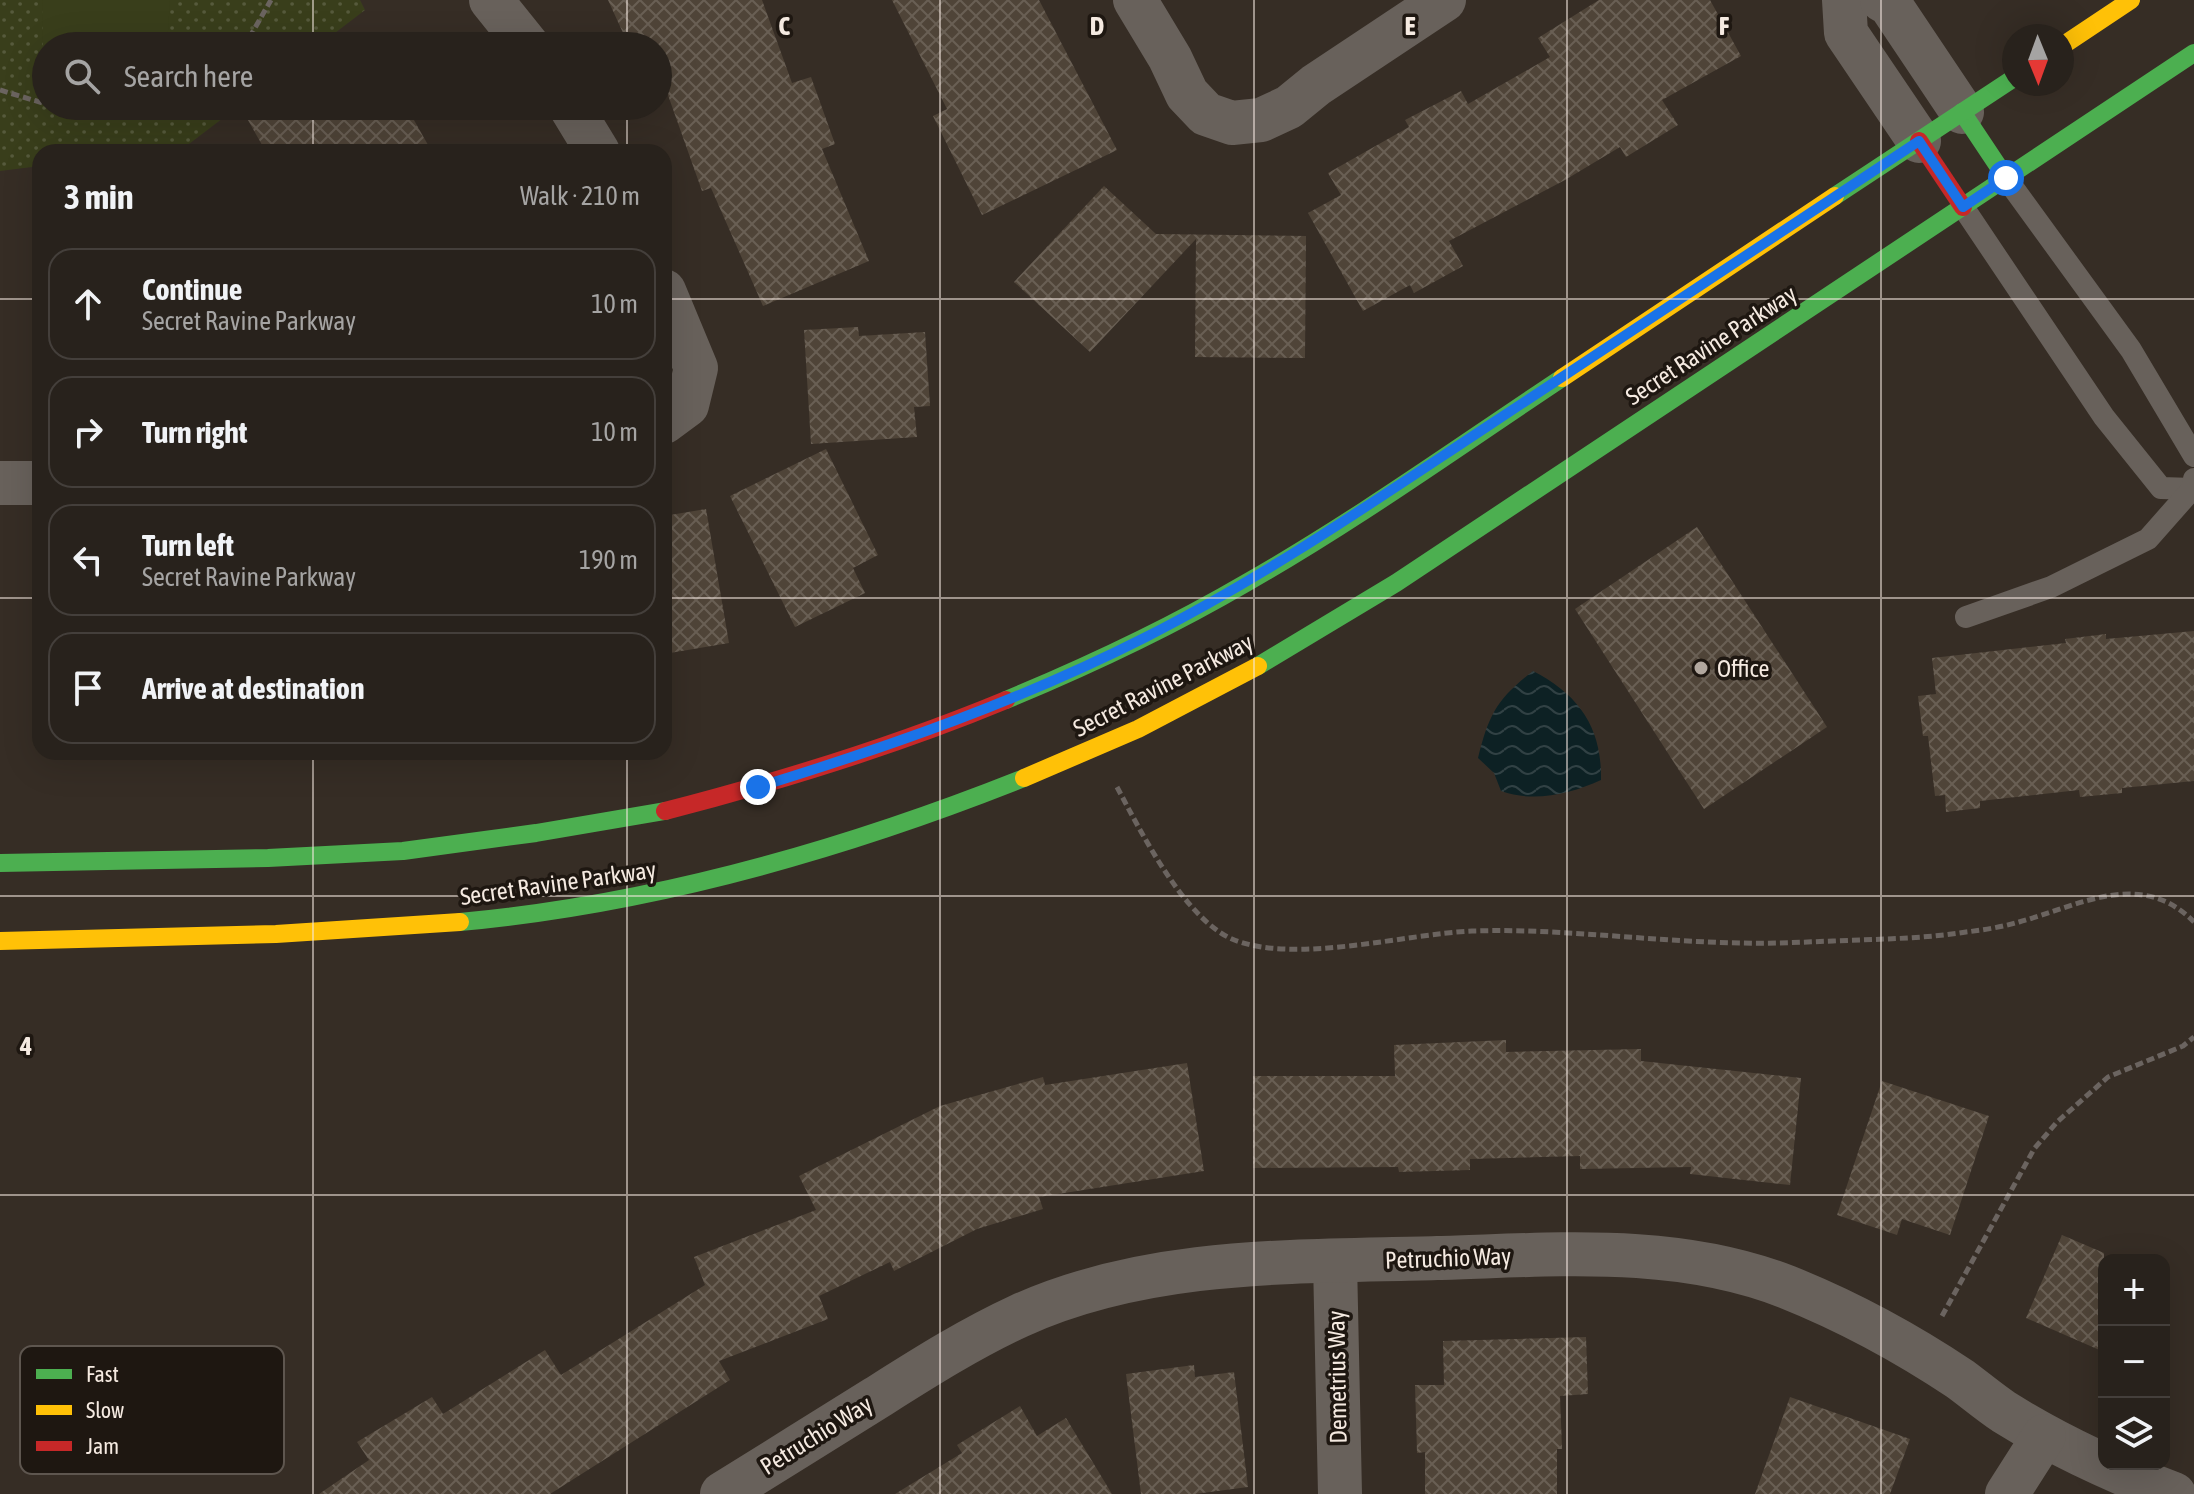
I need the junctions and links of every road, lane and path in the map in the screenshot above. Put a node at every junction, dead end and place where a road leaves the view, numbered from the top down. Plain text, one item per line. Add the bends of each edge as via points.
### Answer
1 (271, 0) edge
2 (491, 0) edge
3 (1135, 0) edge
4 (1444, 0) edge
5 (1844, 0) edge
6 (1882, 0) edge
7 (2131, 0) edge
8 (253, 32) edge
9 (517, 32) edge
10 (2074, 38) edge
11 (2194, 53) edge
12 (2002, 86) edge
13 (0, 90) edge
14 (32, 100) edge
15 (1962, 112) junction
16 (579, 120) edge
17 (1919, 141) junction
18 (593, 144) edge
19 (2006, 178) junction
20 (1963, 207) junction
21 (672, 310) edge
22 (672, 416) edge
23 (2194, 456) edge
24 (0, 483) edge
25 (32, 483) edge
26 (2194, 485) edge
27 (1966, 617) dead end
28 (1097, 747) junction
29 (0, 863) edge
30 (2194, 922) edge
31 (0, 941) edge
32 (2194, 1037) edge
33 (1335, 1261) junction
34 (1920, 1355) junction
35 (2044, 1436) junction
36 (722, 1494) edge
37 (1340, 1494) edge
38 (2007, 1494) edge
39 (2174, 1494) edge

1 - 8 path
2 - 9 street
3 - 4 street via 1187,94 1206,114 1232,123 1261,120 1289,107
5 - 17 street via 1846,33
6 - 15 street
7 - 10 main road
11 - 19 main road, Secret Ravine Parkway
12 - 15 main road, Secret Ravine Parkway
13 - 14 path
15 - 17 main road, Secret Ravine Parkway
15 - 19 main road
16 - 18 street
17 - 20 main road
17 - 29 main road, Secret Ravine Parkway via 1247,583 1145,638 961,719 758,787 661,812 536,833 403,851
19 - 20 main road, Secret Ravine Parkway
19 - 23 lane via 2131,350
20 - 26 lane via 2104,417 2161,488
20 - 28 main road, Secret Ravine Parkway via 1396,583 1179,709
21 - 22 street via 696,368 687,405
24 - 25 street
26 - 27 lane via 2148,539 2051,587
28 - 30 path via 1171,880 1203,918 1231,939 1261,946 1356,945 1472,931 1743,943 1928,938 2018,922 2108,894 2141,894 2169,903
28 - 31 main road, Secret Ravine Parkway via 993,791 801,855 685,888 554,912 271,936
32 - 34 path via 2108,1077 2057,1122 2034,1149
33 - 34 street, Petruchio Way via 1571,1255 1685,1260 1781,1285 1826,1303
33 - 36 street, Petruchio Way via 1138,1278 1020,1315 909,1377
33 - 37 street, Demetrius Way
34 - 35 street, Petruchio Way
35 - 38 street
35 - 39 street, Petruchio Way

